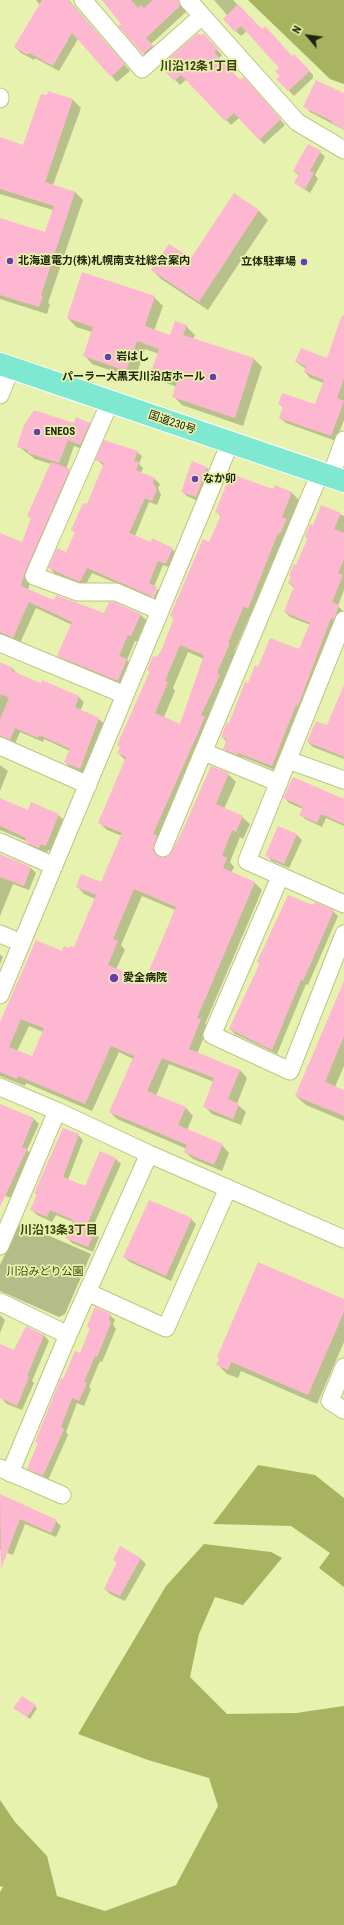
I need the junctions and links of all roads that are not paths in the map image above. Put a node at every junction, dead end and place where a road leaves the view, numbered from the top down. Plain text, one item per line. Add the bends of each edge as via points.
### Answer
1 (83, 0) edge
2 (188, 0) edge
3 (202, 16) junction
4 (344, 150) edge
5 (6, 366) edge
6 (0, 395) edge
7 (110, 402) junction
8 (344, 440) edge
9 (230, 443) junction
10 (332, 477) edge
11 (160, 611) junction
12 (344, 620) edge
13 (0, 643) edge
14 (125, 695) junction
15 (0, 746) edge
16 (204, 752) junction
17 (288, 760) junction
18 (344, 780) edge
19 (279, 783) junction
20 (88, 785) junction
21 (0, 842) edge
22 (163, 848) dead end
23 (54, 866) junction
24 (280, 877) junction
25 (344, 904) edge
26 (0, 934) edge
27 (344, 934) edge
28 (22, 943) junction
29 (0, 995) edge
30 (0, 1087) edge
31 (57, 1111) junction
32 (148, 1154) junction
33 (228, 1188) junction
34 (344, 1239) edge
35 (0, 1246) edge
36 (87, 1292) junction
37 (0, 1302) edge
38 (68, 1335) junction
39 (344, 1367) edge
40 (344, 1410) edge
41 (5, 1470) edge
42 (62, 1495) dead end

1 - 3 street via 142,69
2 - 3 street
3 - 4 street via 297,122
5 - 6 street
5 - 7 highway, 国道230号
7 - 9 highway, 国道230号
7 - 11 street via 34,576 78,592 116,592
8 - 10 street
9 - 10 highway, 国道230号
9 - 11 street
10 - 16 street
11 - 14 street
12 - 17 street
13 - 14 street
14 - 20 street
15 - 20 street
16 - 19 street
16 - 22 street
17 - 18 street
17 - 19 street
19 - 24 street via 247,861
20 - 23 street
21 - 23 street
23 - 28 street
24 - 25 street
24 - 27 street via 212,1035 290,1071
26 - 28 street
28 - 29 street
30 - 31 street
31 - 32 street
31 - 35 street
32 - 33 street
32 - 36 street
33 - 34 street
33 - 36 street via 166,1328
36 - 38 street
37 - 38 street
38 - 41 street
39 - 40 street via 330,1401
41 - 42 street

